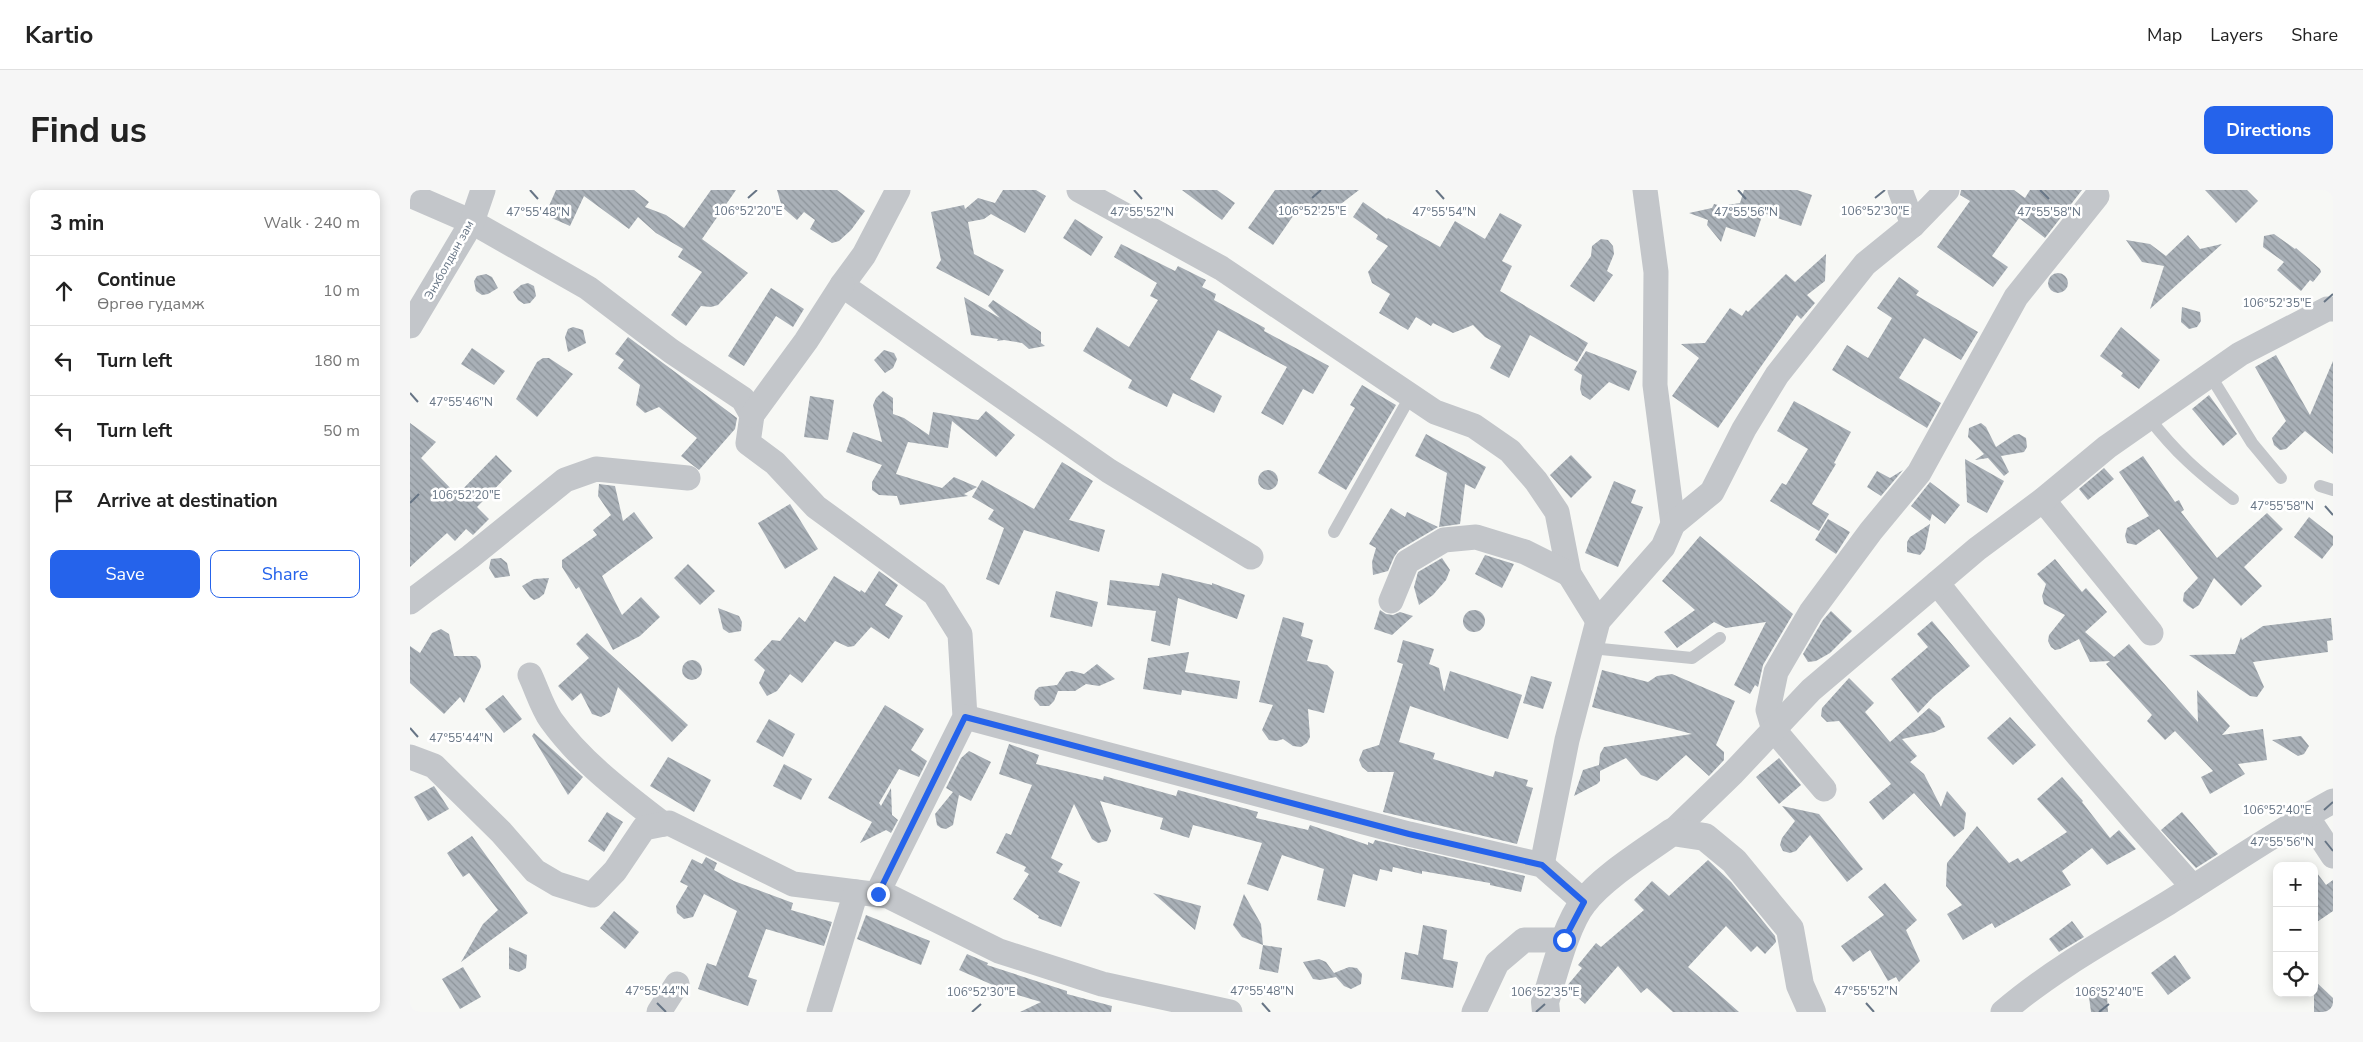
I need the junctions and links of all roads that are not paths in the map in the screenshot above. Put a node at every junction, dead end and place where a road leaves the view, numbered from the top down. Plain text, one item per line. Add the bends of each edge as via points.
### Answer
1 (483, 190) edge
2 (898, 190) edge
3 (1079, 190) edge
4 (1645, 190) edge
5 (1900, 190) edge
6 (1947, 190) edge
7 (410, 194) edge
8 (2097, 196) dead end
9 (472, 222) junction
10 (1913, 225) junction
11 (842, 285) junction
12 (2333, 309) edge
13 (410, 326) edge
14 (2210, 375) junction
15 (1411, 395) junction
16 (752, 415) junction
17 (2149, 418) junction
18 (688, 478) dead end
19 (2281, 478) dead end
20 (2320, 486) dead end
21 (2333, 490) edge
22 (2233, 499) dead end
23 (2043, 500) junction
24 (1673, 524) junction
25 (1334, 532) dead end
26 (1251, 556) dead end
27 (1569, 574) junction
28 (1937, 583) junction
29 (1391, 601) dead end
30 (410, 602) edge
31 (1598, 622) junction
32 (2151, 633) dead end
33 (1720, 638) dead end
34 (1591, 648) junction
35 (530, 675) dead end
36 (965, 717) junction
37 (1774, 730) junction
38 (410, 757) edge
39 (1824, 789) dead end
40 (2333, 801) edge
41 (2306, 815) junction
42 (663, 824) junction
43 (1672, 832) junction
44 (2333, 856) edge
45 (1542, 865) junction
46 (2193, 887) junction
47 (867, 893) junction
48 (1584, 902) junction
49 (1564, 940) junction
50 (677, 984) dead end
51 (659, 1012) edge
52 (818, 1012) edge
53 (1230, 1012) edge
54 (1474, 1012) edge
55 (1546, 1012) edge
56 (1812, 1012) edge
57 (2003, 1012) edge

1 - 9 street, Энхболдын зам
2 - 11 street via 864,255
3 - 15 street via 1221,268
4 - 24 street via 1656,272 1655,384
5 - 10 street
6 - 10 street
7 - 9 street
8 - 37 street via 2016,297 1919,473 1811,612 1776,672 1768,710
9 - 13 street, Энхболдын зам
9 - 16 street via 588,288 671,351 743,399
10 - 24 street via 1865,264 1777,375 1744,429 1712,492
11 - 16 street
11 - 26 street via 1109,471
12 - 14 street via 2327,309 2249,350
14 - 17 street
14 - 19 lane via 2252,443
15 - 25 lane
15 - 27 street via 1435,412 1474,426 1510,451 1558,512
16 - 36 street via 748,443 775,463 816,507 935,594 960,634
17 - 22 lane via 2190,466
17 - 23 street via 2107,447
18 - 30 street via 596,469 565,480
20 - 21 lane
23 - 28 street
23 - 32 street
24 - 31 street via 1663,547
27 - 29 street via 1525,552 1476,537 1444,540 1407,562
27 - 31 street
28 - 37 street via 1811,690
28 - 46 street via 2097,780
31 - 34 street
33 - 34 lane via 1692,658
34 - 45 street via 1567,740
35 - 42 street via 550,718 566,740 601,774
36 - 45 street via 1409,834
36 - 47 street
37 - 39 street
37 - 43 street
38 - 42 street via 434,766 501,832 535,871 557,884 592,895 615,871 644,828
40 - 41 street
41 - 44 street
41 - 46 street
42 - 47 street via 669,823 793,884
43 - 48 street via 1615,873
43 - 56 street via 1705,837 1734,862 1790,929 1800,985
45 - 48 street
46 - 57 street via 2034,985
47 - 52 street
47 - 53 street via 888,896 999,951 1102,984
48 - 49 street
49 - 54 street via 1524,940 1497,963
49 - 55 street via 1545,1002
50 - 51 street

